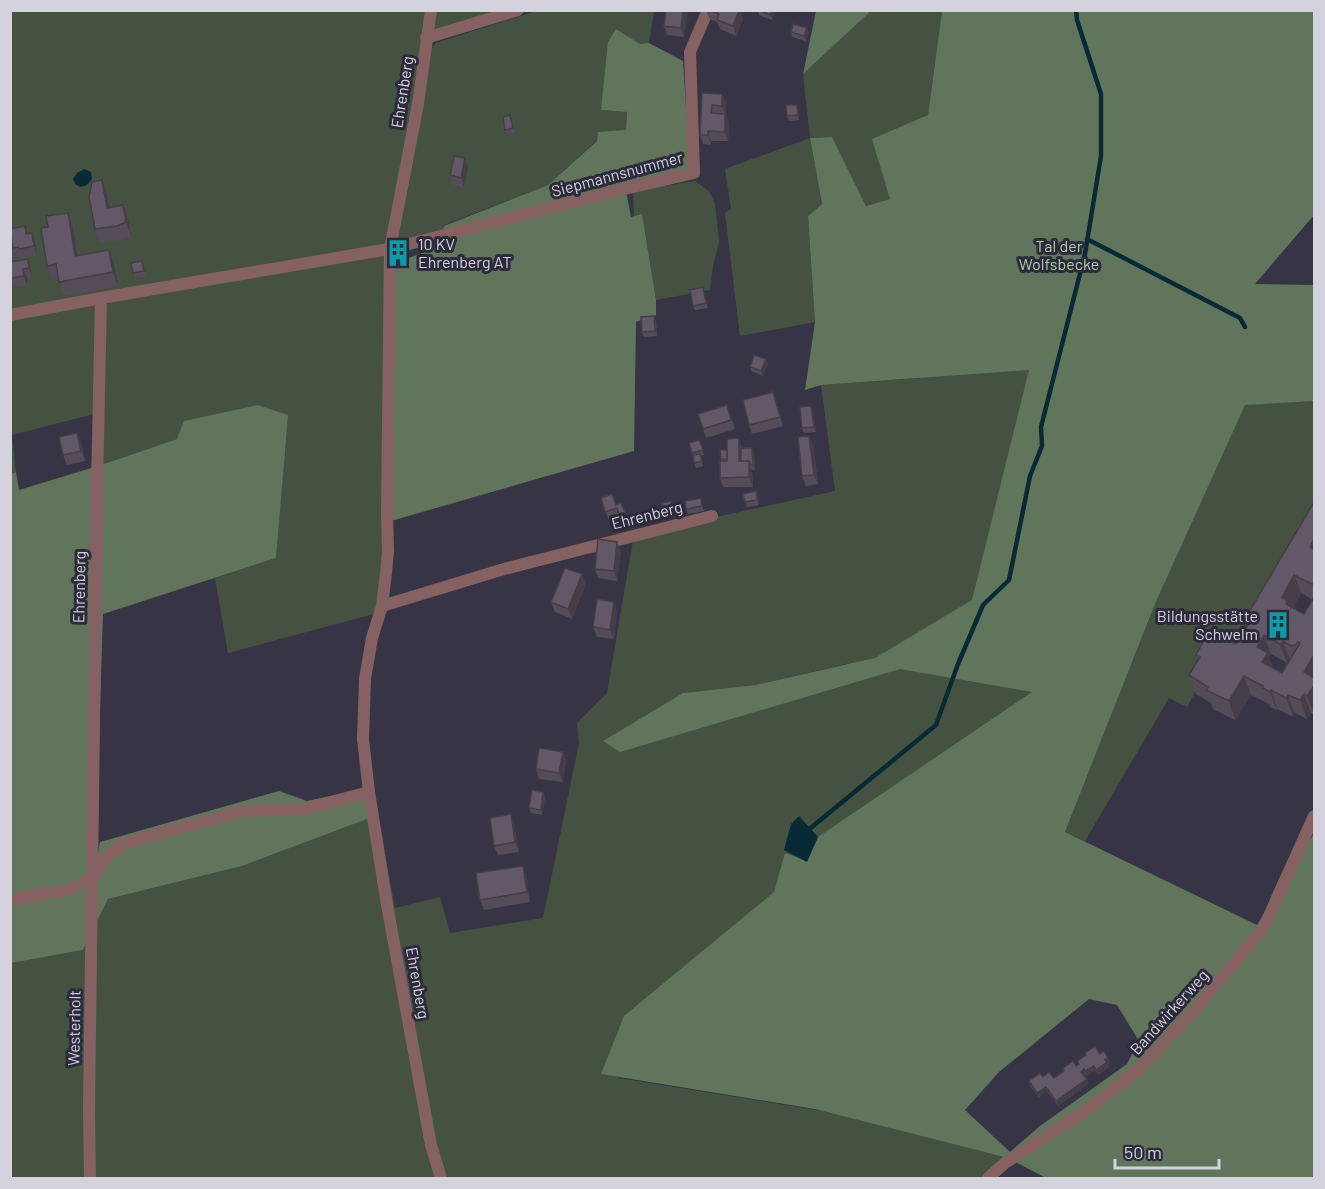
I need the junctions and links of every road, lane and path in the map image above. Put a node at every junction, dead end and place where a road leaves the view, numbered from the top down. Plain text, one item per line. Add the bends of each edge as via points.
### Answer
1 (431, 10) edge
2 (518, 10) edge
3 (708, 10) edge
4 (426, 38) junction
5 (390, 249) junction
6 (101, 298) junction
7 (10, 315) edge
8 (712, 516) dead end
9 (382, 606) junction
10 (369, 792) junction
11 (1314, 816) edge
12 (93, 877) junction
13 (10, 900) edge
14 (90, 1179) edge
15 (441, 1179) edge
16 (988, 1179) edge

1 - 4 street, Ehrenberg
2 - 4 street
3 - 5 street, Siepmannsnummer via 690,52 694,173
4 - 5 street, Ehrenberg via 418,104
5 - 6 street
5 - 9 street, Ehrenberg via 388,551
6 - 7 street
6 - 12 street, Ehrenberg
8 - 9 street, Ehrenberg via 504,569
9 - 10 street, Ehrenberg via 365,679 363,739
10 - 12 street via 304,809 243,811 122,844
10 - 15 street, Ehrenberg via 431,1145
11 - 16 street, Bandwirkerweg via 1264,927 1200,1004 1133,1074
12 - 13 street via 67,890
12 - 14 street, Westerholt

